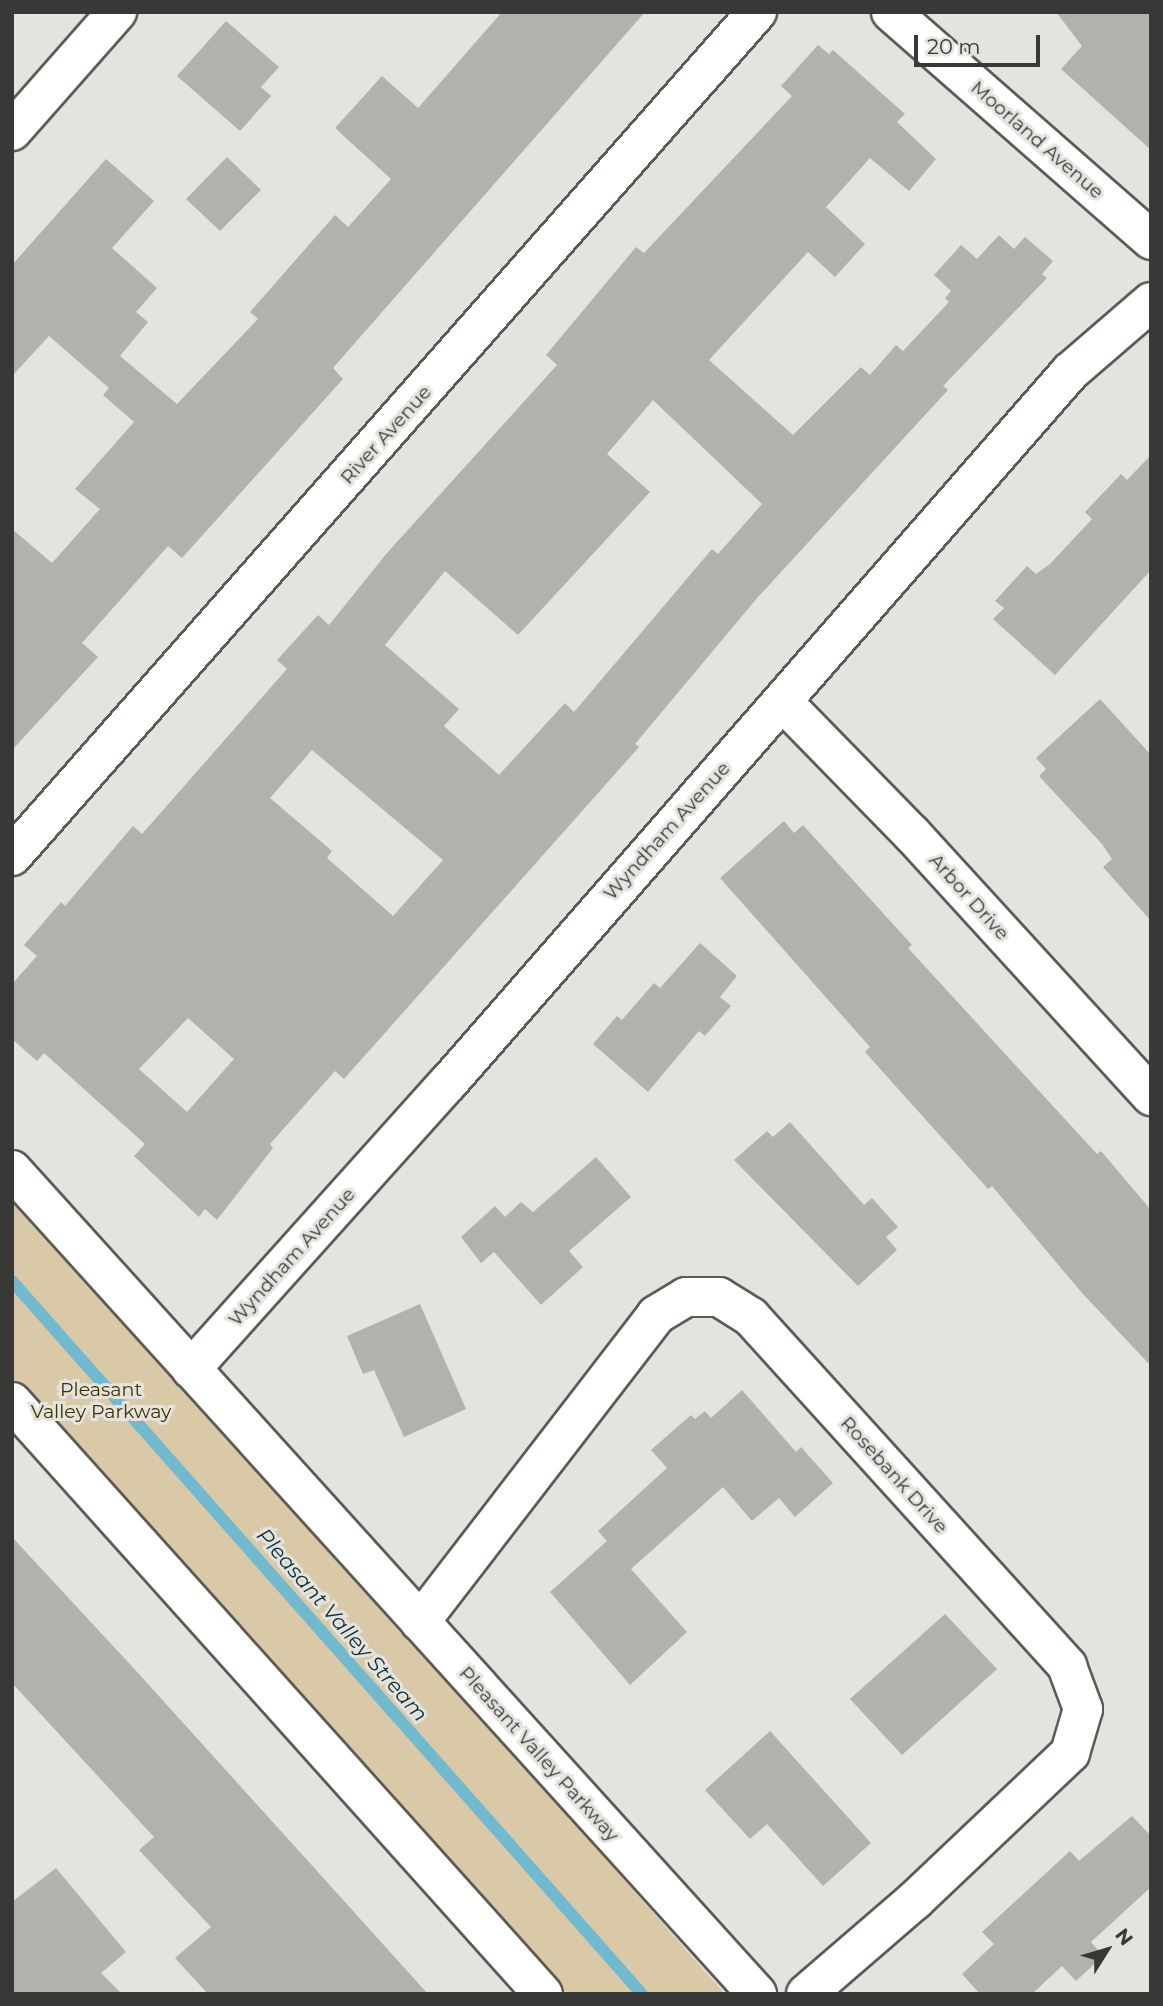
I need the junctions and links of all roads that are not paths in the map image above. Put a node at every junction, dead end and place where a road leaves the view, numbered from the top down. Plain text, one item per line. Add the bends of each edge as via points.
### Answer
1 (117, 12) edge
2 (758, 12) edge
3 (891, 12) edge
4 (12, 131) edge
5 (1151, 240) edge
6 (1151, 302) edge
7 (783, 702) junction
8 (12, 856) edge
9 (1151, 1096) edge
10 (12, 1170) edge
11 (191, 1369) junction
12 (12, 1402) edge
13 (420, 1622) junction
14 (543, 1994) edge
15 (757, 1994) edge
16 (806, 1994) edge

1 - 4 street
2 - 8 street, River Avenue
3 - 5 street, Moorland Avenue
6 - 7 street, Wyndham Avenue via 1070,372
7 - 9 street, Arbor Drive via 912,834
7 - 11 street, Wyndham Avenue
10 - 11 street, Pleasant Valley Parkway
11 - 13 street, Pleasant Valley Parkway
12 - 14 street
13 - 15 street, Pleasant Valley Parkway
13 - 16 street, Rosebank Drive via 656,1315 686,1297 719,1297 751,1317 1067,1666 1083,1709 1070,1754 915,1900

